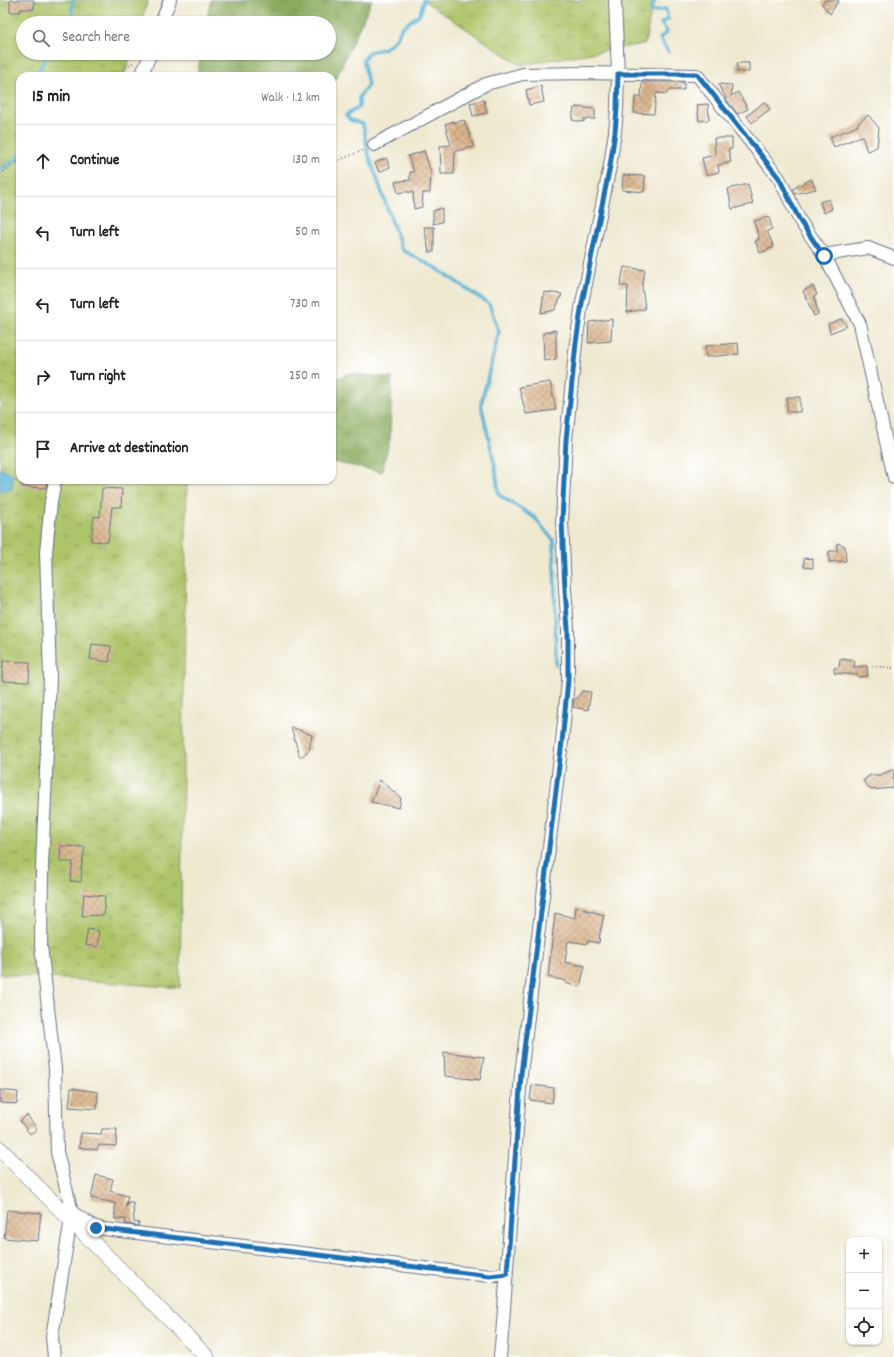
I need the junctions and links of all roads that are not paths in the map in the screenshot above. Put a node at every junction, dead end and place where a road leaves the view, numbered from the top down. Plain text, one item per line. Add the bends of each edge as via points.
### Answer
1 (170, 0) edge
2 (615, 0) edge
3 (164, 16) edge
4 (148, 60) edge
5 (143, 71) edge
6 (618, 74) junction
7 (374, 145) dead end
8 (824, 256) junction
9 (894, 258) edge
10 (894, 478) edge
11 (54, 484) edge
12 (0, 1149) edge
13 (71, 1216) junction
14 (507, 1274) junction
15 (54, 1357) edge
16 (207, 1357) edge
17 (500, 1357) edge

1 - 3 street
2 - 6 street
4 - 5 street
6 - 7 street via 523,74 486,84
6 - 8 street via 697,74 779,178 800,221
6 - 14 street via 615,132 582,303 566,440 562,521 568,680 521,1074
8 - 9 street via 868,248
8 - 10 street via 860,324
11 - 13 street via 46,552 50,678 41,946 55,1069 57,1152
12 - 13 street
13 - 14 street via 96,1228 490,1276
13 - 15 street via 52,1337
13 - 16 street
14 - 17 street

